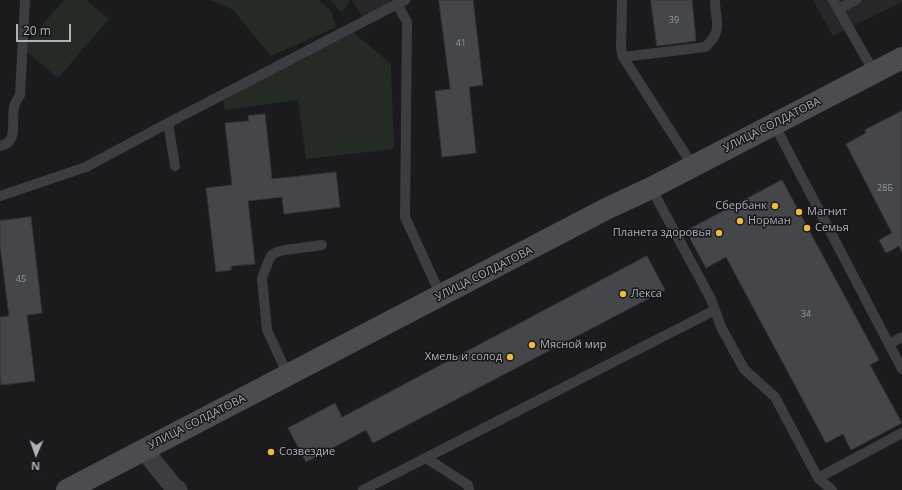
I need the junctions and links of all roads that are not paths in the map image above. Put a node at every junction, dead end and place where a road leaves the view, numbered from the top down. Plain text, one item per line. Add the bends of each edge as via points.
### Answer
1 (25, 0) edge
2 (622, 0) edge
3 (715, 0) edge
4 (856, 0) edge
5 (401, 2) edge
6 (836, 4) edge
7 (623, 57) junction
8 (902, 58) edge
9 (874, 72) junction
10 (168, 123) junction
11 (774, 124) junction
12 (0, 146) edge
13 (175, 166) dead end
14 (693, 166) junction
15 (651, 188) junction
16 (0, 196) edge
17 (322, 245) dead end
18 (441, 296) junction
19 (715, 310) junction
20 (902, 338) edge
21 (889, 344) junction
22 (902, 369) edge
23 (288, 375) junction
24 (902, 433) edge
25 (144, 450) junction
26 (426, 458) junction
27 (818, 478) junction
28 (366, 489) edge
29 (67, 490) edge
30 (178, 490) edge
31 (469, 490) edge
32 (832, 490) edge

1 - 12 lane via 20,95 14,104 12,139 6,145
2 - 7 lane
3 - 7 lane via 717,32 705,47
4 - 6 lane
5 - 10 lane
5 - 18 lane via 406,22 405,217
6 - 9 lane
7 - 14 lane
8 - 9 main road, УЛИЦА СОЛДАТОВА
9 - 11 main road, УЛИЦА СОЛДАТОВА
10 - 13 lane
10 - 16 lane via 86,167
11 - 14 main road, УЛИЦА СОЛДАТОВА
11 - 21 lane
14 - 15 main road, УЛИЦА СОЛДАТОВА
15 - 18 main road, УЛИЦА СОЛДАТОВА
15 - 19 lane
17 - 23 lane via 277,252 268,260 262,278 267,330
18 - 23 main road, УЛИЦА СОЛДАТОВА
19 - 26 lane
19 - 27 lane via 744,369 775,397
20 - 21 lane
21 - 22 lane
23 - 25 main road, УЛИЦА СОЛДАТОВА
24 - 27 lane
25 - 29 main road, УЛИЦА СОЛДАТОВА
25 - 30 street
26 - 28 lane
26 - 31 lane via 468,485
27 - 32 lane

